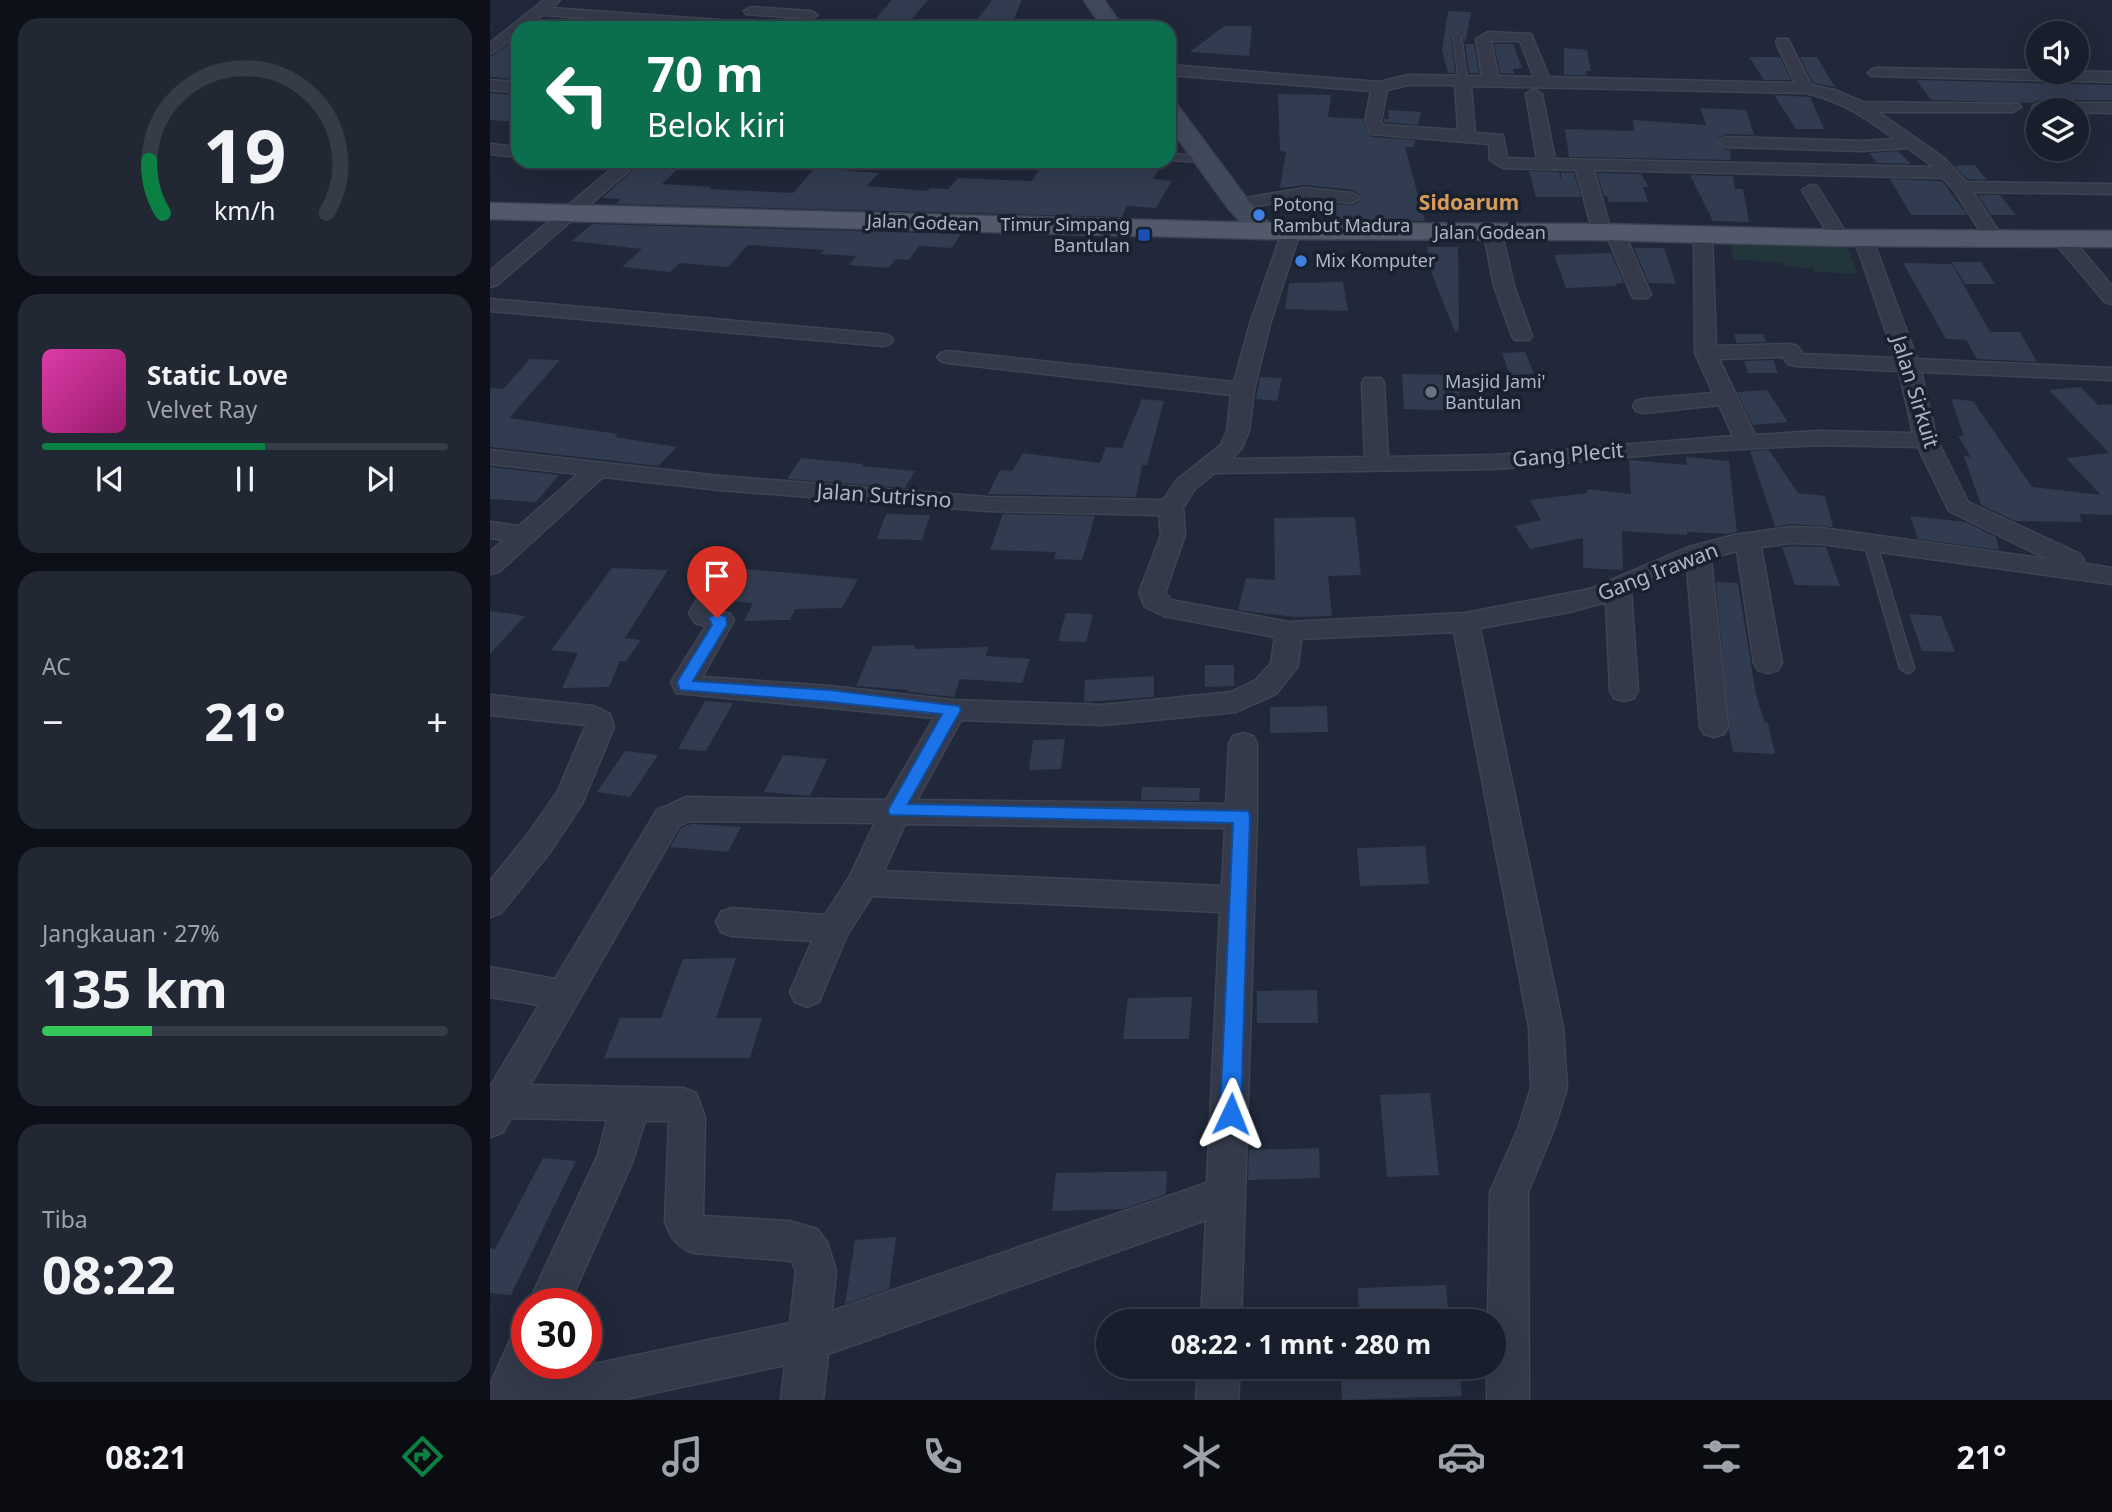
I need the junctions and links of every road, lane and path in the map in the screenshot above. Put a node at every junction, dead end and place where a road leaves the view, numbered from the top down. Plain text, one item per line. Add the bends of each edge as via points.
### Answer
1 (553, 0) edge
2 (1094, 0) edge
3 (664, 5) dead end
4 (539, 11) junction
5 (526, 21) edge
6 (678, 21) edge
7 (804, 21) edge
8 (1108, 21) edge
9 (508, 33) edge
10 (1457, 35) dead end
11 (1783, 42) dead end
12 (490, 50) edge
13 (1176, 71) edge
14 (1876, 73) dead end
15 (2112, 77) edge
16 (1463, 81) junction
17 (1492, 81) junction
18 (490, 85) edge
19 (1380, 87) junction
20 (1538, 88) junction
21 (1805, 88) junction
22 (511, 95) edge
23 (1861, 107) junction
24 (2013, 107) dead end
25 (2089, 108) edge
26 (2112, 108) edge
27 (1176, 120) edge
28 (1468, 135) junction
29 (1724, 142) dead end
30 (1913, 144) junction
31 (490, 149) edge
32 (511, 151) edge
33 (1176, 157) edge
34 (1204, 159) junction
35 (1547, 164) junction
36 (1582, 166) junction
37 (623, 168) edge
38 (1947, 173) junction
39 (1961, 187) junction
40 (2112, 189) edge
41 (1811, 190) dead end
42 (1352, 198) dead end
43 (1238, 204) junction
44 (490, 211) edge
45 (571, 212) junction
46 (1263, 231) junction
47 (1291, 232) junction
48 (1609, 232) junction
49 (1493, 234) junction
50 (1703, 235) junction
51 (1851, 238) junction
52 (1994, 238) junction
53 (2062, 239) junction
54 (2112, 239) edge
55 (490, 281) edge
56 (1642, 294) dead end
57 (2112, 298) edge
58 (490, 305) edge
59 (1522, 336) dead end
60 (883, 340) dead end
61 (1706, 354) junction
62 (948, 356) dead end
63 (1909, 367) junction
64 (2112, 374) edge
65 (1373, 383) dead end
66 (1243, 390) junction
67 (1725, 398) junction
68 (1644, 406) dead end
69 (1926, 440) junction
70 (1747, 442) junction
71 (490, 457) edge
72 (1377, 464) junction
73 (1210, 466) junction
74 (598, 469) junction
75 (1171, 508) junction
76 (490, 530) edge
77 (526, 535) junction
78 (1748, 541) junction
79 (1870, 542) junction
80 (1698, 553) junction
81 (490, 566) edge
82 (728, 569) dead end
83 (2111, 578) edge
84 (1618, 587) junction
85 (1465, 622) junction
86 (1289, 631) junction
87 (1768, 663) dead end
88 (1907, 668) dead end
89 (1624, 691) dead end
90 (490, 705) edge
91 (953, 710) junction
92 (1714, 727) dead end
93 (1244, 744) dead end
94 (896, 810) junction
95 (1242, 816) junction
96 (863, 883) junction
97 (1238, 900) junction
98 (490, 904) edge
99 (733, 922) dead end
100 (833, 929) junction
101 (490, 982) edge
102 (807, 992) dead end
103 (564, 995) junction
104 (635, 1103) junction
105 (495, 1110) edge
106 (1228, 1194) junction
107 (555, 1288) edge
108 (1223, 1309) edge
109 (808, 1340) junction
110 (514, 1379) edge
111 (1218, 1379) edge
112 (505, 1400) edge
113 (522, 1400) edge
114 (802, 1400) edge
115 (1217, 1400) edge
116 (1508, 1400) edge

1 - 4 street
2 - 8 main road
3 - 7 street via 815,11
4 - 5 street
4 - 6 street
9 - 12 street
10 - 16 lane
11 - 21 street
13 - 19 street
14 - 15 street
16 - 17 street
16 - 19 street via 1408,80
16 - 28 street
17 - 20 street
17 - 20 street via 1483,39 1526,37
18 - 22 street
19 - 28 street via 1373,121 1377,130
20 - 21 street
20 - 35 street
21 - 23 street
23 - 24 street
23 - 30 street
25 - 26 street
27 - 34 main road
28 - 35 street via 1497,139 1503,163
29 - 30 street
30 - 38 street
31 - 32 street
33 - 34 lane
34 - 43 main road
35 - 36 street
36 - 38 street
36 - 48 street
37 - 45 street
38 - 39 street
39 - 40 street
39 - 52 street
41 - 51 street, Jalan Sirkuit
42 - 43 street via 1305,193
43 - 46 main road
44 - 45 main road, Jalan Godean
45 - 46 main road, Jalan Godean
45 - 55 street
46 - 47 main road, Jalan Godean
47 - 49 main road, Jalan Godean
47 - 66 street
48 - 49 main road, Jalan Godean
48 - 50 main road, Jalan Godean
48 - 56 street
49 - 59 street via 1504,286
50 - 51 main road, Jalan Godean
50 - 61 street
51 - 52 main road, Jalan Godean
51 - 63 street, Jalan Sirkuit
52 - 53 main road, Jalan Godean
53 - 54 main road, Jalan Godean
53 - 57 street
58 - 60 street
61 - 63 street via 1790,350 1795,360
61 - 67 street
62 - 66 street
63 - 64 street
63 - 69 street, Jalan Sirkuit
65 - 72 street
66 - 73 street via 1231,448
67 - 68 street
67 - 70 street
69 - 70 street, Gang Plecit
69 - 83 street, Jalan Sirkuit via 1958,506
70 - 72 street, Gang Plecit via 1495,462
71 - 74 street, Jalan Sutrisno
72 - 73 street, Gang Plecit
73 - 75 street via 1185,485
74 - 75 street, Jalan Sutrisno via 987,504
74 - 77 street
75 - 86 street, Gang Irawan via 1172,535 1152,593 1154,601 1164,607
76 - 77 street
77 - 81 street
78 - 79 street, Gang Irawan via 1791,535
78 - 80 street, Gang Irawan
78 - 87 street
79 - 83 street, Gang Irawan
79 - 88 lane
80 - 84 street, Gang Irawan
80 - 92 street
82 - 91 street via 702,613 721,620 720,625 686,687
84 - 85 street, Gang Irawan via 1570,603
84 - 89 street
85 - 86 street, Gang Irawan
85 - 116 street via 1546,1027 1549,1088 1508,1192
86 - 91 street via 1284,666 1266,687 1236,702 1103,715
90 - 98 street via 594,716 600,727 571,796
91 - 94 street
93 - 95 street
94 - 95 street
94 - 96 street
94 - 103 street via 676,812 668,818
95 - 97 street
96 - 97 street
96 - 100 street
97 - 106 street
99 - 100 street
100 - 102 street
101 - 103 street
103 - 105 street
104 - 105 street
104 - 107 street via 622,1128 620,1148
104 - 109 street via 683,1105 687,1117 684,1222 692,1234 781,1238 803,1243 813,1256 816,1271
106 - 108 street
106 - 109 street
109 - 113 street
109 - 114 street
110 - 112 street
111 - 115 street

